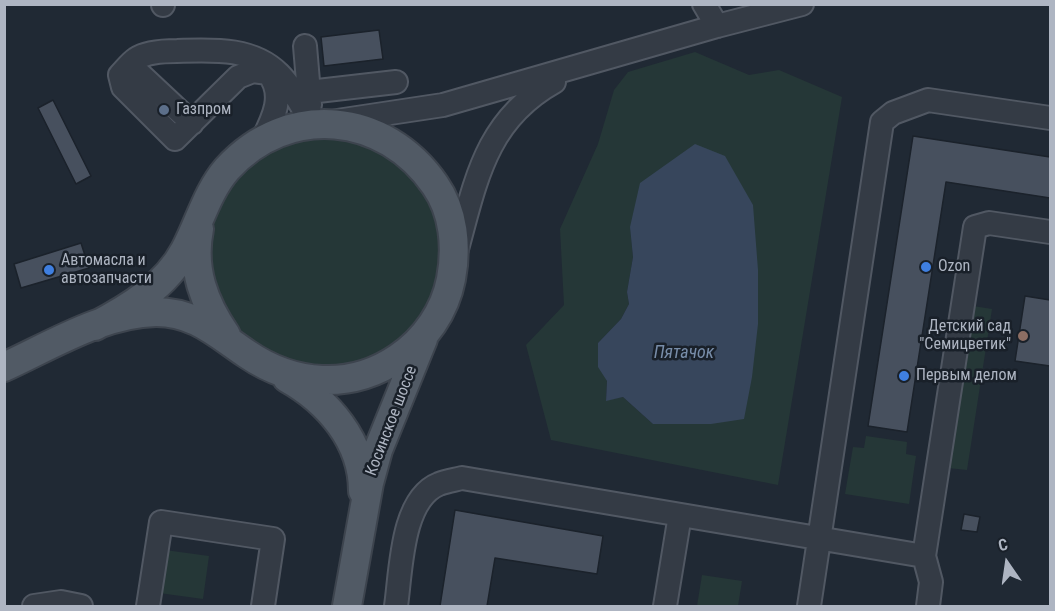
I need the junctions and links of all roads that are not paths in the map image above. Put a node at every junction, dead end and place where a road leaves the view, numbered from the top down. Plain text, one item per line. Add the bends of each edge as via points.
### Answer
1 (704, 4) edge
2 (802, 4) edge
3 (717, 26) junction
4 (305, 46) dead end
5 (604, 59) junction
6 (396, 82) dead end
7 (309, 92) junction
8 (1050, 118) edge
9 (312, 124) junction
10 (262, 141) junction
11 (202, 216) junction
12 (1050, 232) edge
13 (454, 262) junction
14 (95, 326) junction
15 (426, 333) junction
16 (256, 360) junction
17 (4, 366) edge
18 (363, 511) junction
19 (680, 515) junction
20 (819, 538) junction
21 (924, 556) junction
22 (34, 606) edge
23 (81, 606) edge
24 (148, 606) edge
25 (263, 606) edge
26 (347, 606) edge
27 (396, 606) edge
28 (665, 606) edge
29 (809, 606) edge
30 (928, 606) edge

1 - 3 street
2 - 3 street
3 - 5 street
4 - 7 street
5 - 9 street via 443,105
5 - 13 street via 532,94 494,138 478,170
6 - 7 street
7 - 9 street
8 - 20 street via 928,100 893,113 882,122
9 - 10 main road
9 - 10 street via 292,90 259,59 214,50 164,51 138,57 130,65 192,123 238,77 260,70 273,80 277,89 275,111
9 - 13 main road via 360,128 406,152 429,176 448,213
10 - 11 main road via 225,171 210,193
11 - 14 main road via 183,254 155,286 138,301
11 - 16 main road via 197,240 202,292 220,326
12 - 21 street via 989,223 975,227
13 - 15 main road via 440,311
14 - 16 main road via 134,315 172,313 205,323
14 - 17 main road
15 - 16 main road via 388,365 348,378 314,381 290,376
15 - 18 main road, Косинское шоссе via 378,450
16 - 18 main road, Косинское шоссе via 320,401 349,438 362,471
18 - 26 main road, Косинское шоссе
19 - 20 street
19 - 27 street via 462,478 437,484 417,503 408,525
19 - 28 street
20 - 21 street
20 - 29 street
21 - 30 street via 931,582
22 - 23 street via 61,602
24 - 25 street via 161,522 273,539

